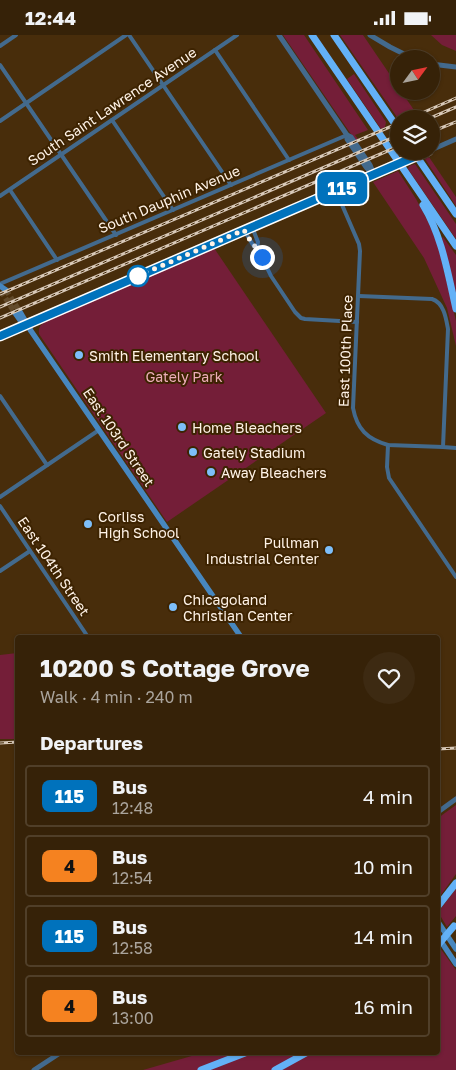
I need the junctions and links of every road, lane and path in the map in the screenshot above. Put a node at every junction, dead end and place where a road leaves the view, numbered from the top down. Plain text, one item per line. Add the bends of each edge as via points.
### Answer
1 (16, 35) edge
2 (128, 35) edge
3 (237, 35) edge
4 (279, 35) edge
5 (312, 35) edge
6 (334, 35) edge
7 (370, 35) edge
8 (0, 46) edge
9 (396, 50) edge
10 (214, 51) junction
11 (0, 65) edge
12 (440, 65) edge
13 (456, 67) edge
14 (163, 85) junction
15 (26, 103) junction
16 (364, 112) junction
17 (390, 117) edge
18 (112, 120) junction
19 (0, 121) edge
20 (346, 135) junction
21 (456, 139) edge
22 (440, 146) edge
23 (61, 155) junction
24 (289, 160) junction
25 (408, 160) edge
26 (419, 160) edge
27 (373, 175) junction
28 (231, 185) junction
29 (10, 190) junction
30 (336, 191) junction
31 (0, 196) edge
32 (173, 210) junction
33 (456, 214) edge
34 (252, 227) junction
35 (244, 230) junction
36 (116, 235) junction
37 (456, 246) edge
38 (258, 248) junction
39 (57, 260) junction
40 (1, 288) edge
41 (359, 296) junction
42 (456, 309) edge
43 (18, 313) tunnel mouth
44 (357, 322) junction
45 (26, 324) junction
46 (0, 336) edge
47 (0, 396) edge
48 (99, 430) junction
49 (388, 445) junction
50 (443, 447) junction
51 (456, 448) edge
52 (47, 465) junction
53 (0, 497) edge
54 (0, 506) edge
55 (30, 551) junction
56 (0, 571) edge
57 (456, 577) edge
58 (87, 635) edge
59 (240, 635) edge
60 (456, 799) edge
61 (440, 811) edge
62 (456, 883) edge
63 (440, 903) edge
64 (455, 924) edge
65 (440, 925) edge
66 (440, 940) edge
67 (440, 943) edge
68 (456, 949) edge
69 (456, 964) edge
70 (57, 1055) edge
71 (240, 1055) edge
72 (302, 1055) edge
73 (34, 1070) edge
74 (201, 1070) edge
75 (276, 1070) edge

1 - 8 street
2 - 14 street
2 - 15 street
3 - 10 street, South Saint Lawrence Avenue
4 - 20 street
5 - 16 highway
6 - 17 highway
7 - 9 street
10 - 14 street, South Saint Lawrence Avenue
10 - 24 street
11 - 15 street
12 - 13 street
14 - 18 street, South Saint Lawrence Avenue
14 - 28 street
15 - 19 street
15 - 23 street
16 - 37 highway
16 - 42 highway via 434,226
18 - 23 street, South Saint Lawrence Avenue
18 - 32 street
20 - 24 street, South Dauphin Avenue
20 - 27 street
21 - 22 street
23 - 29 street, South Saint Lawrence Avenue
23 - 36 street
24 - 28 street, South Dauphin Avenue
25 - 27 street, bridge
26 - 33 highway
27 - 30 street
28 - 32 street, South Dauphin Avenue
29 - 31 street, South Saint Lawrence Avenue
29 - 39 street
30 - 34 street
30 - 41 street, East 100th Place via 359,244
32 - 36 street, South Dauphin Avenue
34 - 35 street
34 - 38 street
35 - 38 street
35 - 45 street
36 - 39 street, South Dauphin Avenue
38 - 44 street via 274,282 298,315 311,320
39 - 40 street, South Dauphin Avenue
41 - 44 street, East 100th Place
41 - 50 street via 432,299 442,309 448,337
43 - 45 main road, East 103rd Street
44 - 49 street, East 100th Place via 354,413 368,436
45 - 46 street
45 - 48 main road, East 103rd Street
47 - 52 street
48 - 52 street
48 - 59 main road, East 103rd Street
49 - 50 street, East 100th Place
49 - 57 street via 390,478
50 - 51 street, East 100th Place
52 - 53 street
54 - 55 street, East 104th Street
55 - 56 street
55 - 58 street, East 104th Street
60 - 61 street
62 - 63 highway
64 - 67 highway, bridge
65 - 68 main road
66 - 69 main road
70 - 73 street
71 - 74 highway
72 - 75 highway

